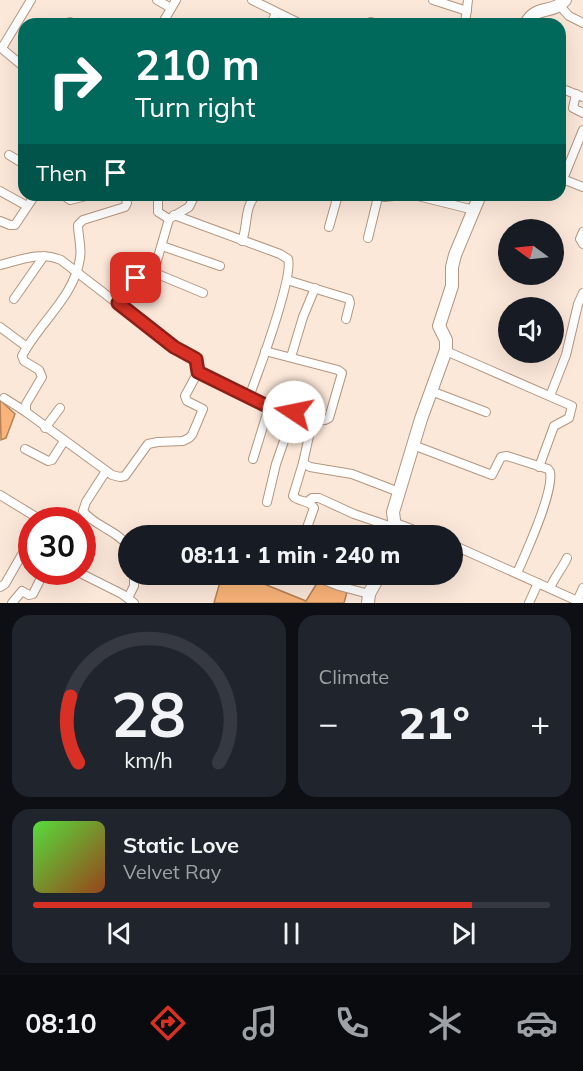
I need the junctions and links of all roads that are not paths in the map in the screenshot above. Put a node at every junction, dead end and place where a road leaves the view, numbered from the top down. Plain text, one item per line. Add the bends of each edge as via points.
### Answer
1 (31, 0) edge
2 (156, 0) edge
3 (252, 0) edge
4 (433, 0) edge
5 (468, 0) edge
6 (562, 3) edge
7 (173, 4) edge
8 (467, 11) junction
9 (276, 13) junction
10 (20, 18) edge
11 (165, 18) edge
12 (274, 18) edge
13 (288, 18) edge
14 (466, 18) edge
15 (530, 18) edge
16 (18, 22) edge
17 (583, 23) edge
18 (5, 43) edge
19 (18, 60) edge
20 (566, 90) edge
21 (580, 96) edge
22 (583, 113) edge
23 (583, 130) edge
24 (9, 155) dead end
25 (18, 160) edge
26 (566, 170) edge
27 (566, 178) edge
28 (583, 187) edge
29 (0, 191) edge
30 (31, 201) edge
31 (126, 201) edge
32 (158, 201) edge
33 (192, 201) edge
34 (252, 201) edge
35 (336, 201) edge
36 (377, 201) edge
37 (437, 201) edge
38 (474, 201) edge
39 (27, 206) junction
40 (467, 209) junction
41 (171, 217) junction
42 (0, 221) edge
43 (329, 227) dead end
44 (583, 232) edge
45 (368, 238) dead end
46 (242, 240) junction
47 (583, 244) edge
48 (162, 246) junction
49 (44, 255) junction
50 (0, 265) edge
51 (220, 266) dead end
52 (76, 273) junction
53 (155, 273) junction
54 (287, 280) junction
55 (315, 288) junction
56 (203, 293) dead end
57 (583, 293) edge
58 (14, 299) dead end
59 (118, 303) junction
60 (346, 319) dead end
61 (0, 327) edge
62 (27, 347) junction
63 (265, 351) junction
64 (446, 351) junction
65 (291, 357) junction
66 (198, 372) junction
67 (430, 391) junction
68 (550, 396) junction
69 (249, 397) junction
70 (4, 398) dead end
71 (269, 407) junction
72 (60, 408) dead end
73 (26, 412) junction
74 (294, 412) junction
75 (486, 412) dead end
76 (313, 418) junction
77 (45, 428) junction
78 (64, 441) junction
79 (413, 445) junction
80 (25, 449) dead end
81 (253, 459) dead end
82 (303, 463) junction
83 (539, 466) junction
84 (106, 471) junction
85 (399, 492) junction
86 (0, 495) edge
87 (267, 502) dead end
88 (308, 502) junction
89 (20, 507) edge
90 (308, 525) edge
91 (386, 525) edge
92 (395, 525) edge
93 (118, 535) edge
94 (463, 549) edge
95 (567, 558) dead end
96 (18, 562) edge
97 (516, 573) junction
98 (96, 582) edge
99 (538, 583) junction
100 (38, 585) edge
101 (134, 585) edge
102 (336, 585) edge
103 (0, 587) edge
104 (550, 588) junction
105 (583, 588) edge
106 (564, 594) junction
107 (369, 599) edge
108 (131, 601) edge
109 (580, 602) edge
110 (12, 603) edge
111 (529, 603) edge
112 (559, 603) edge

1 - 10 street
2 - 7 street
3 - 9 street
4 - 8 street
5 - 8 street
6 - 15 street via 554,9 539,10
6 - 17 street via 569,16
7 - 11 street
8 - 14 street
9 - 12 street
9 - 13 street
16 - 18 street
18 - 19 street
20 - 21 street
21 - 22 street via 573,108
23 - 26 street
24 - 25 street
27 - 28 street
29 - 39 street
30 - 39 street
31 - 52 street via 125,207 78,225 81,252
32 - 41 street via 158,212
33 - 41 street
34 - 46 street
35 - 43 street
36 - 45 street
37 - 40 street
38 - 40 street
39 - 42 street via 15,225
40 - 64 street via 452,267 452,286 440,321
41 - 46 street
41 - 48 street
44 - 47 street
46 - 54 street via 285,257 290,264
48 - 51 street
48 - 53 street
49 - 50 street
49 - 52 street via 61,260
49 - 58 street
52 - 59 street
52 - 62 street via 54,312
53 - 56 street
53 - 59 street via 148,281 134,279
54 - 55 street
54 - 63 street
55 - 60 street via 349,299
55 - 65 street
57 - 68 street
59 - 66 street via 174,347 196,359
61 - 62 street
62 - 73 street via 22,359 42,376 26,404
63 - 65 street
63 - 69 street
64 - 67 street
64 - 68 street
65 - 76 street via 342,373 328,418
66 - 69 street
66 - 84 street via 185,399 203,409 192,435 183,441 148,444 125,476 116,477
67 - 75 street
67 - 79 street
68 - 83 street via 572,408 569,418 554,426
69 - 71 street
70 - 73 street
71 - 74 street via 278,410 284,405
71 - 81 street
72 - 77 street
73 - 77 street
74 - 76 street
74 - 87 street
76 - 82 street
77 - 78 street
78 - 80 street via 48,461
78 - 84 street
79 - 83 street via 492,475 503,456
79 - 85 street
82 - 85 street via 351,474
82 - 88 street via 293,496
83 - 97 street via 550,472 551,484
84 - 93 street via 83,511
85 - 92 street via 393,512
86 - 89 street
88 - 90 street via 314,508
88 - 91 street via 319,498
94 - 97 street
95 - 104 street
96 - 103 street
97 - 99 street
98 - 108 street
99 - 104 street
99 - 111 street
100 - 110 street via 33,594 22,591
101 - 108 street
102 - 107 street
104 - 106 street
105 - 109 street
106 - 109 street
106 - 112 street

